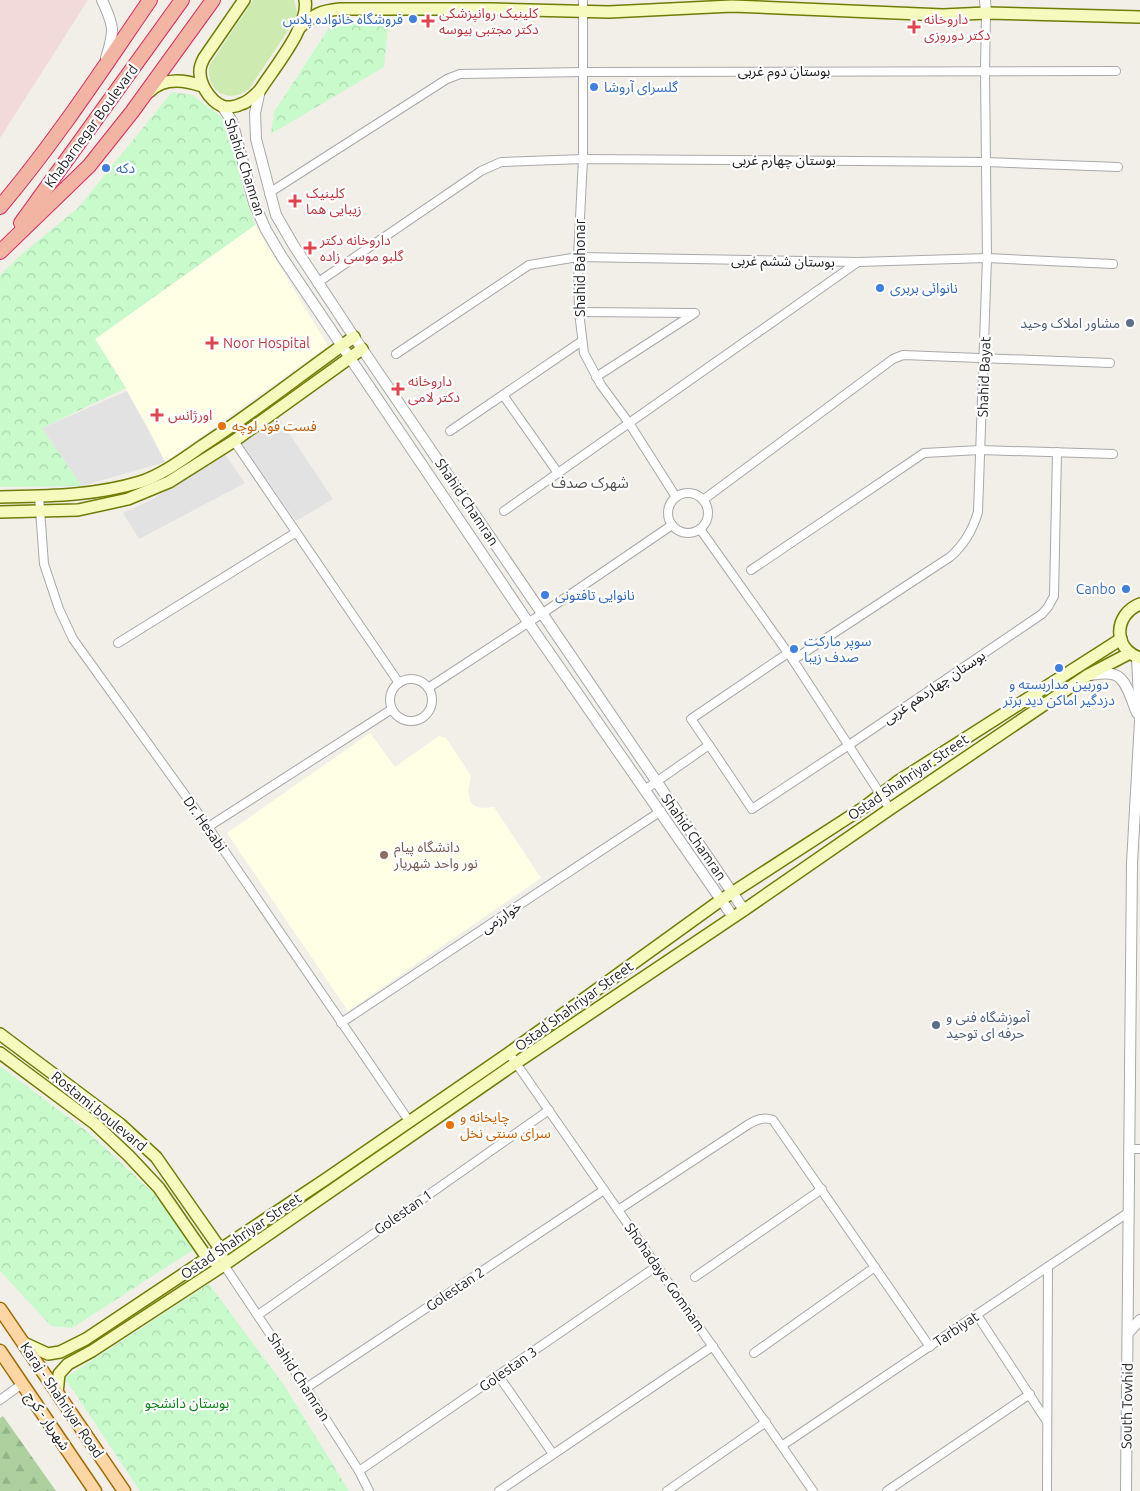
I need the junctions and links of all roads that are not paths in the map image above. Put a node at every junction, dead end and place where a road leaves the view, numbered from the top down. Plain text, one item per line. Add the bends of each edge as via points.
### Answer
1 (102, 0) edge
2 (150, 0) edge
3 (182, 0) edge
4 (213, 0) edge
5 (244, 0) edge
6 (305, 0) edge
7 (985, 0) edge
8 (583, 6) edge
9 (986, 13) junction
10 (1140, 16) edge
11 (300, 27) junction
12 (103, 68) junction
13 (985, 71) junction
14 (1116, 71) dead end
15 (584, 72) junction
16 (202, 86) junction
17 (260, 90) junction
18 (222, 106) junction
19 (132, 112) junction
20 (583, 159) junction
21 (986, 162) junction
22 (1118, 167) dead end
23 (23, 179) junction
24 (269, 193) junction
25 (0, 200) edge
26 (0, 207) edge
27 (0, 252) edge
28 (578, 256) junction
29 (987, 258) junction
30 (858, 262) junction
31 (1114, 264) dead end
32 (317, 283) junction
33 (579, 312) junction
34 (354, 337) junction
35 (582, 341) junction
36 (342, 345) junction
37 (362, 349) junction
38 (396, 354) dead end
39 (325, 357) junction
40 (351, 357) junction
41 (985, 358) junction
42 (1110, 363) dead end
43 (335, 368) junction
44 (596, 378) junction
45 (503, 395) junction
46 (629, 423) junction
47 (450, 431) dead end
48 (234, 441) junction
49 (980, 450) junction
50 (1057, 452) junction
51 (1114, 454) dead end
52 (558, 473) junction
53 (0, 496) edge
54 (39, 496) junction
55 (676, 497) junction
56 (703, 500) junction
57 (40, 511) junction
58 (504, 511) dead end
59 (0, 512) edge
60 (672, 525) junction
61 (700, 529) junction
62 (295, 533) junction
63 (752, 570) dead end
64 (1140, 604) edge
65 (543, 613) junction
66 (528, 622) junction
67 (1121, 639) junction
68 (118, 643) dead end
69 (788, 653) junction
70 (1135, 656) edge
71 (793, 660) junction
72 (1088, 675) junction
73 (398, 683) junction
74 (428, 688) junction
75 (392, 709) junction
76 (1140, 721) edge
77 (709, 745) junction
78 (849, 745) junction
79 (902, 780) junction
80 (657, 782) junction
81 (646, 789) junction
82 (880, 794) junction
83 (907, 798) junction
84 (863, 808) junction
85 (890, 809) junction
86 (660, 811) junction
87 (872, 822) junction
88 (208, 827) junction
89 (1136, 863) edge
90 (733, 893) junction
91 (721, 900) junction
92 (744, 910) junction
93 (733, 917) junction
94 (1136, 935) edge
95 (341, 1023) junction
96 (0, 1034) edge
97 (0, 1053) edge
98 (509, 1053) junction
99 (516, 1063) junction
100 (549, 1110) junction
101 (409, 1121) junction
102 (1135, 1149) edge
103 (822, 1189) junction
104 (604, 1190) junction
105 (618, 1210) junction
106 (1129, 1212) junction
107 (221, 1250) junction
108 (208, 1258) junction
109 (224, 1265) junction
110 (657, 1266) junction
111 (875, 1267) junction
112 (1048, 1267) junction
113 (695, 1277) dead end
114 (1128, 1277) junction
115 (1140, 1278) edge
116 (0, 1309) edge
117 (258, 1314) junction
118 (978, 1315) junction
119 (1140, 1320) edge
120 (1128, 1333) junction
121 (24, 1343) junction
122 (713, 1346) junction
123 (930, 1347) junction
124 (0, 1352) edge
125 (754, 1354) dead end
126 (498, 1375) junction
127 (22, 1384) junction
128 (306, 1388) junction
129 (57, 1393) junction
130 (1030, 1394) junction
131 (0, 1400) edge
132 (1047, 1421) junction
133 (766, 1422) junction
134 (783, 1445) junction
135 (553, 1454) junction
136 (359, 1471) junction
137 (95, 1491) edge
138 (124, 1491) edge
139 (369, 1491) edge
140 (499, 1491) edge
141 (667, 1491) edge
142 (813, 1491) edge
143 (887, 1491) edge
144 (1047, 1491) edge
145 (1126, 1491) edge

1 - 12 street via 112,23 112,40
2 - 12 highway, Khabarnegar Boulevard
3 - 27 highway, Khabarnegar Boulevard
4 - 19 highway
5 - 16 main road via 204,58 200,69
6 - 11 main road via 306,9
7 - 9 street, Shahid Bayat
8 - 9 main road via 609,12 732,6 923,14
8 - 11 main road via 323,10
8 - 15 street, Shahid Bahonar
9 - 10 main road
9 - 13 street, Shahid Bayat
11 - 17 main road
12 - 23 highway, Khabarnegar Boulevard
13 - 14 street, بوستان دوم غربی
13 - 15 street, بوستان دوم غربی
13 - 21 street, Shahid Bayat
15 - 20 street, Shahid Bahonar
15 - 24 street, بوستان دوم غربی via 454,76
16 - 18 main road
16 - 19 main road via 181,80 164,83 152,89
17 - 18 main road via 242,104
17 - 24 street, Shahid Chamran via 255,113 256,139
18 - 36 street, Shahid Chamran via 232,121 254,203 266,230
19 - 27 highway via 89,166
20 - 21 street, بوستان چهارم غربی
20 - 28 street, Shahid Bahonar
20 - 32 street, بوستان چهارم غربی via 500,162 490,166
21 - 22 street, بوستان چهارم غربی
21 - 29 street, Shahid Bayat
23 - 25 street
23 - 26 highway, Khabarnegar Boulevard
24 - 32 street, Shahid Chamran via 276,215
28 - 30 street, بوستان ششم غربی
28 - 33 street, Shahid Bahonar
28 - 38 street, بوستان ششم غربی via 529,265
29 - 30 street, بوستان ششم غربی
29 - 31 street, بوستان ششم غربی
29 - 41 street, Shahid Bayat
30 - 46 street
32 - 34 street, Shahid Chamran
33 - 35 street, Shahid Bahonar
33 - 44 street via 695,313
34 - 36 main road
34 - 37 street, Shahid Chamran
35 - 44 street, Shahid Bahonar
35 - 45 street
36 - 39 main road
36 - 40 street, Shahid Chamran
37 - 40 main road
37 - 65 street, Shahid Chamran
39 - 43 main road via 336,359
39 - 54 main road via 172,467 142,482 101,492
40 - 43 main road
40 - 66 street, Shahid Chamran
41 - 42 street
41 - 49 street, Shahid Bayat
41 - 56 street via 898,357
43 - 48 main road
44 - 46 street, Shahid Bahonar
45 - 47 street
45 - 52 street
46 - 52 street
46 - 55 street, Shahid Bahonar
48 - 57 main road via 169,482 128,499 78,510
48 - 62 street
49 - 50 street
49 - 63 street via 919,455
49 - 71 street, Shahid Bayat via 978,512 957,550
50 - 51 street
50 - 78 street, بوستان چهاردهم غربی via 1054,596 1048,607
52 - 58 street
53 - 54 main road
54 - 57 street, Dr. Hesabi
55 - 56 street via 688,493
55 - 60 street via 668,513
56 - 61 street via 707,505 708,518
57 - 59 main road
57 - 88 street, Dr. Hesabi via 44,564 73,639
60 - 61 street via 682,532
60 - 65 street
61 - 69 street
62 - 68 street
62 - 73 street
64 - 67 main road via 1133,606 1121,621
65 - 66 street
65 - 80 street, Shahid Chamran
66 - 74 street
66 - 81 street, Shahid Chamran
67 - 70 main road
67 - 79 main road, Ostad Shahriyar Street
69 - 71 street
69 - 77 street, بوستان چهاردهم غربی via 691,719
70 - 72 main road, Ostad Shahriyar Street
70 - 76 street, South Towhid
71 - 78 street
72 - 76 street via 1109,673 1122,680
72 - 83 main road, Ostad Shahriyar Street
73 - 74 street via 417,680
73 - 75 street via 390,698
74 - 75 street via 431,701 421,718 402,718
75 - 88 street
76 - 89 street, South Towhid
77 - 78 street, بوستان چهاردهم غربی via 752,809
77 - 80 street
78 - 82 street
79 - 82 main road, Ostad Shahriyar Street
79 - 83 main road via 893,792 899,800
80 - 81 street
80 - 90 street, Shahid Chamran
81 - 86 street, Shahid Chamran
82 - 84 main road, Ostad Shahriyar Street
82 - 85 street
83 - 85 main road, Ostad Shahriyar Street
84 - 87 main road via 873,807 877,813
84 - 90 main road, Ostad Shahriyar Street
85 - 87 main road, Ostad Shahriyar Street
86 - 91 street, Shahid Chamran
86 - 95 street, خوارزمی
87 - 92 main road, Ostad Shahriyar Street
88 - 95 street, Dr. Hesabi
89 - 94 street, South Towhid
90 - 91 main road, Ostad Shahriyar Street
90 - 92 street, Shahid Chamran
91 - 93 street, Shahid Chamran
91 - 98 main road, Ostad Shahriyar Street
92 - 93 main road, Ostad Shahriyar Street
93 - 99 main road, Ostad Shahriyar Street
94 - 102 street, South Towhid
95 - 101 street, Dr. Hesabi
96 - 107 main road, Rostami boulevard via 120,1124 156,1157
97 - 108 main road, Rostami boulevard via 94,1123 129,1156 159,1188
98 - 99 street, Shohadaye Gomnam
98 - 101 main road, Ostad Shahriyar Street
99 - 100 street, Shohadaye Gomnam
99 - 109 main road, Ostad Shahriyar Street
100 - 104 street, Shohadaye Gomnam
100 - 117 street, Golestan 1
101 - 107 main road, Ostad Shahriyar Street
102 - 106 street, South Towhid
103 - 105 street via 778,1124 766,1118 749,1124
103 - 111 street
103 - 113 street
104 - 105 street, Shohadaye Gomnam
104 - 128 street, Golestan 2
105 - 110 street, Shohadaye Gomnam
106 - 112 street, Tarbiyat
106 - 114 street, South Towhid
107 - 108 main road, Ostad Shahriyar Street
107 - 109 main road
108 - 109 main road
108 - 121 main road, Ostad Shahriyar Street via 86,1339 60,1352 48,1354
109 - 117 street, Shahid Chamran
109 - 129 main road, Ostad Shahriyar Street via 68,1364 59,1374
110 - 122 street, Shohadaye Gomnam
110 - 126 street, Golestan 3
111 - 123 street
111 - 125 street
112 - 118 street, Tarbiyat
112 - 132 street
114 - 115 street
114 - 120 street, South Towhid
116 - 121 main road, Karaj - Shahriyar Road
117 - 128 street, Shahid Chamran
118 - 123 street, Tarbiyat
118 - 130 street
119 - 120 street
120 - 145 street, South Towhid
121 - 129 main road, Karaj - Shahriyar Road
122 - 133 street, Shohadaye Gomnam
122 - 135 street
123 - 134 street, Tarbiyat
124 - 127 main road, شهریار - کرج
126 - 135 street
126 - 136 street, Golestan 3
127 - 131 street
127 - 137 main road, شهریار - کرج
128 - 136 street, Shahid Chamran
129 - 138 main road, Karaj - Shahriyar Road
130 - 132 street
130 - 143 street
132 - 144 street
133 - 134 street, Shohadaye Gomnam
133 - 141 street
134 - 142 street, Shohadaye Gomnam
135 - 140 street
136 - 139 street, Shahid Chamran

